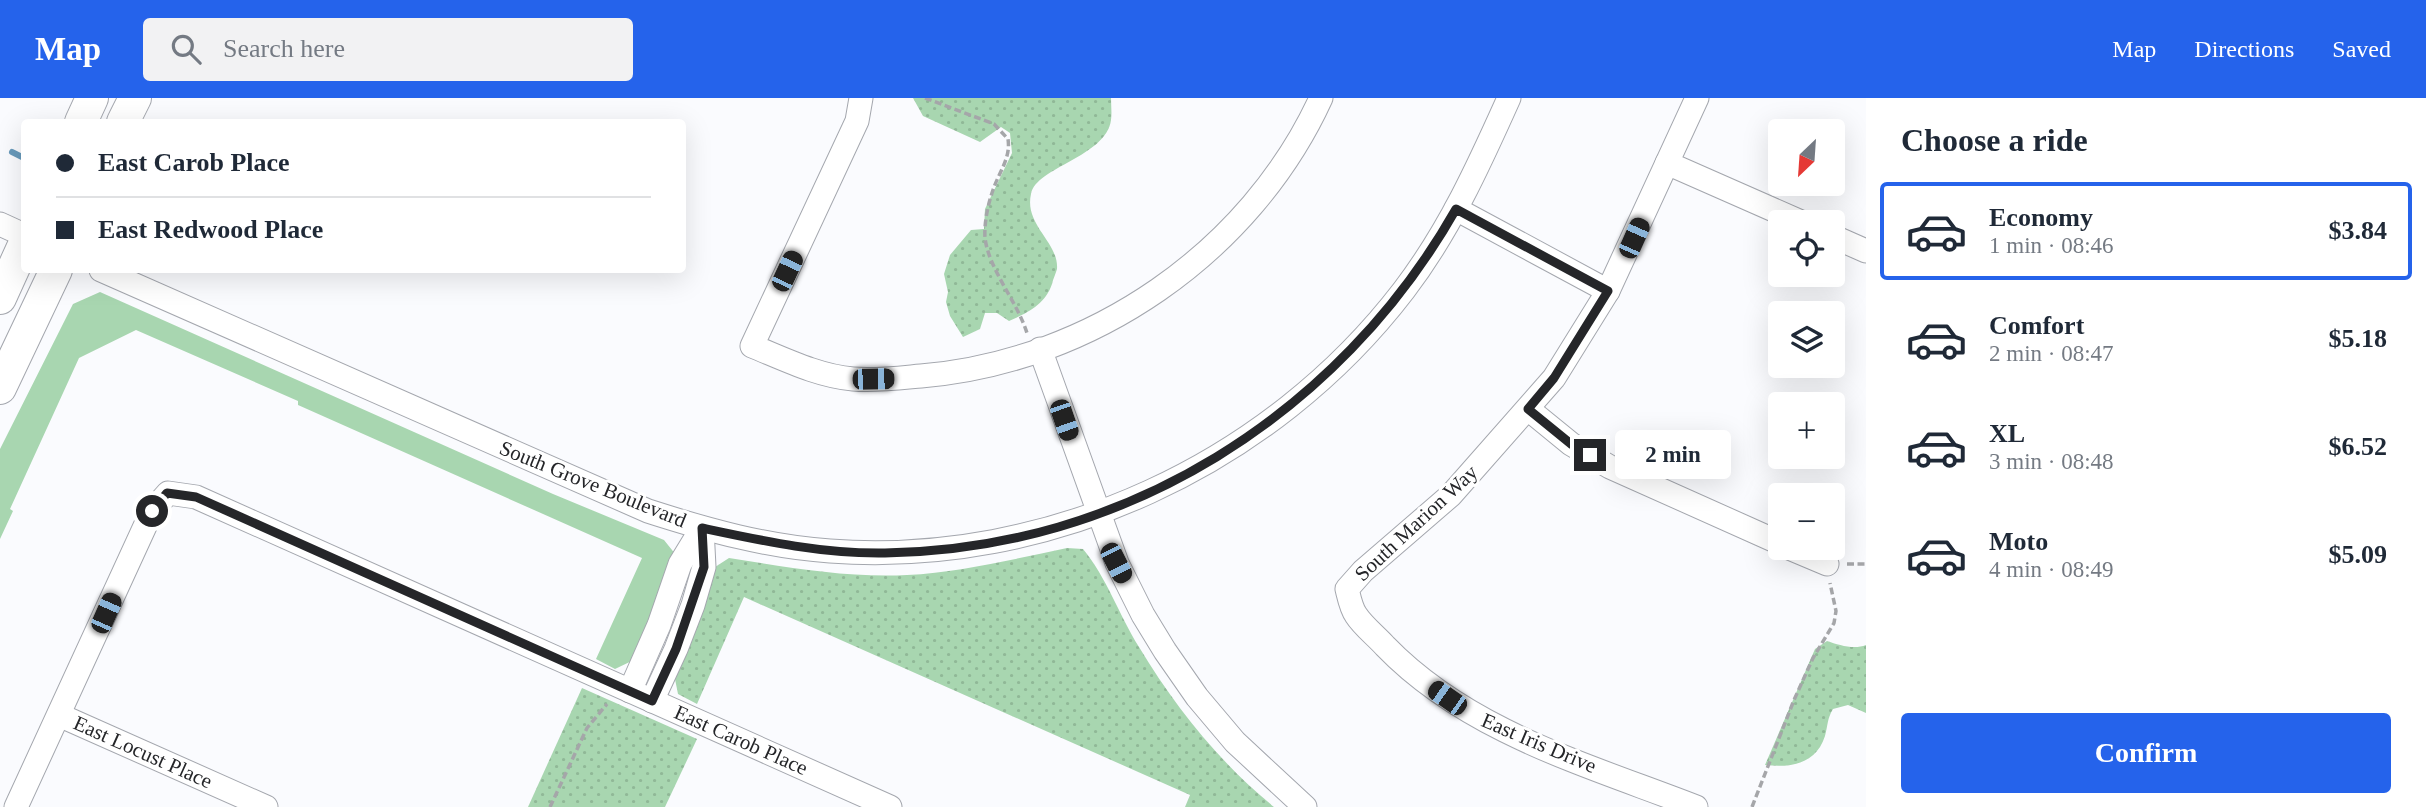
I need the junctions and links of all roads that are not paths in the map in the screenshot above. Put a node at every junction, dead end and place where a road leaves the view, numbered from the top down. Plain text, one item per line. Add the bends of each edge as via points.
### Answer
1 (92, 98) edge
2 (135, 98) edge
3 (861, 98) edge
4 (1321, 98) edge
5 (1509, 98) edge
6 (1697, 98) edge
7 (82, 119) edge
8 (124, 119) edge
9 (1667, 163) junction
10 (1456, 209) junction
11 (1774, 210) edge
12 (0, 225) edge
13 (21, 234) edge
14 (1845, 242) edge
15 (1866, 251) edge
16 (21, 252) edge
17 (55, 273) edge
18 (108, 273) edge
19 (1608, 291) junction
20 (0, 298) edge
21 (1036, 350) junction
22 (0, 388) edge
23 (1528, 409) junction
24 (1097, 513) junction
25 (702, 528) junction
26 (1768, 538) edge
27 (1818, 560) edge
28 (1827, 564) road end
29 (1347, 589) joint
30 (626, 688) junction
31 (652, 701) junction
32 (59, 715) junction
33 (16, 807) edge
34 (266, 807) edge
35 (890, 807) edge
36 (1305, 807) edge
37 (1696, 807) edge

1 - 7 main road
2 - 8 main road
3 - 21 street via 857,121 752,346 799,366 852,379 895,379 985,368
4 - 21 street via 1275,177 1198,260 1125,312
5 - 10 street, South Grove Boulevard
6 - 9 street, South Marion Way
9 - 11 street
9 - 19 street, South Marion Way
10 - 19 street
10 - 24 street, South Grove Boulevard via 1405,290 1368,334 1305,395 1220,456 1158,489
12 - 13 street
14 - 15 street
16 - 20 main road
17 - 22 main road
18 - 25 street, South Grove Boulevard via 599,491
19 - 23 street, South Marion Way via 1554,378
21 - 24 street
23 - 26 street via 1571,444 1610,467
23 - 29 street, South Marion Way via 1451,495
24 - 25 street, South Grove Boulevard via 978,545 883,553 786,546
24 - 36 street via 1116,563 1165,651 1235,742
25 - 30 street via 680,564 659,625
25 - 31 street via 701,579
27 - 28 street
29 - 37 street, East Iris Drive via 1355,614 1394,654 1468,713 1526,741
30 - 31 street, East Carob Place
30 - 32 street, East Carob Place via 196,497 167,493 152,511
31 - 35 street, East Carob Place
32 - 33 street
32 - 34 street, East Locust Place

